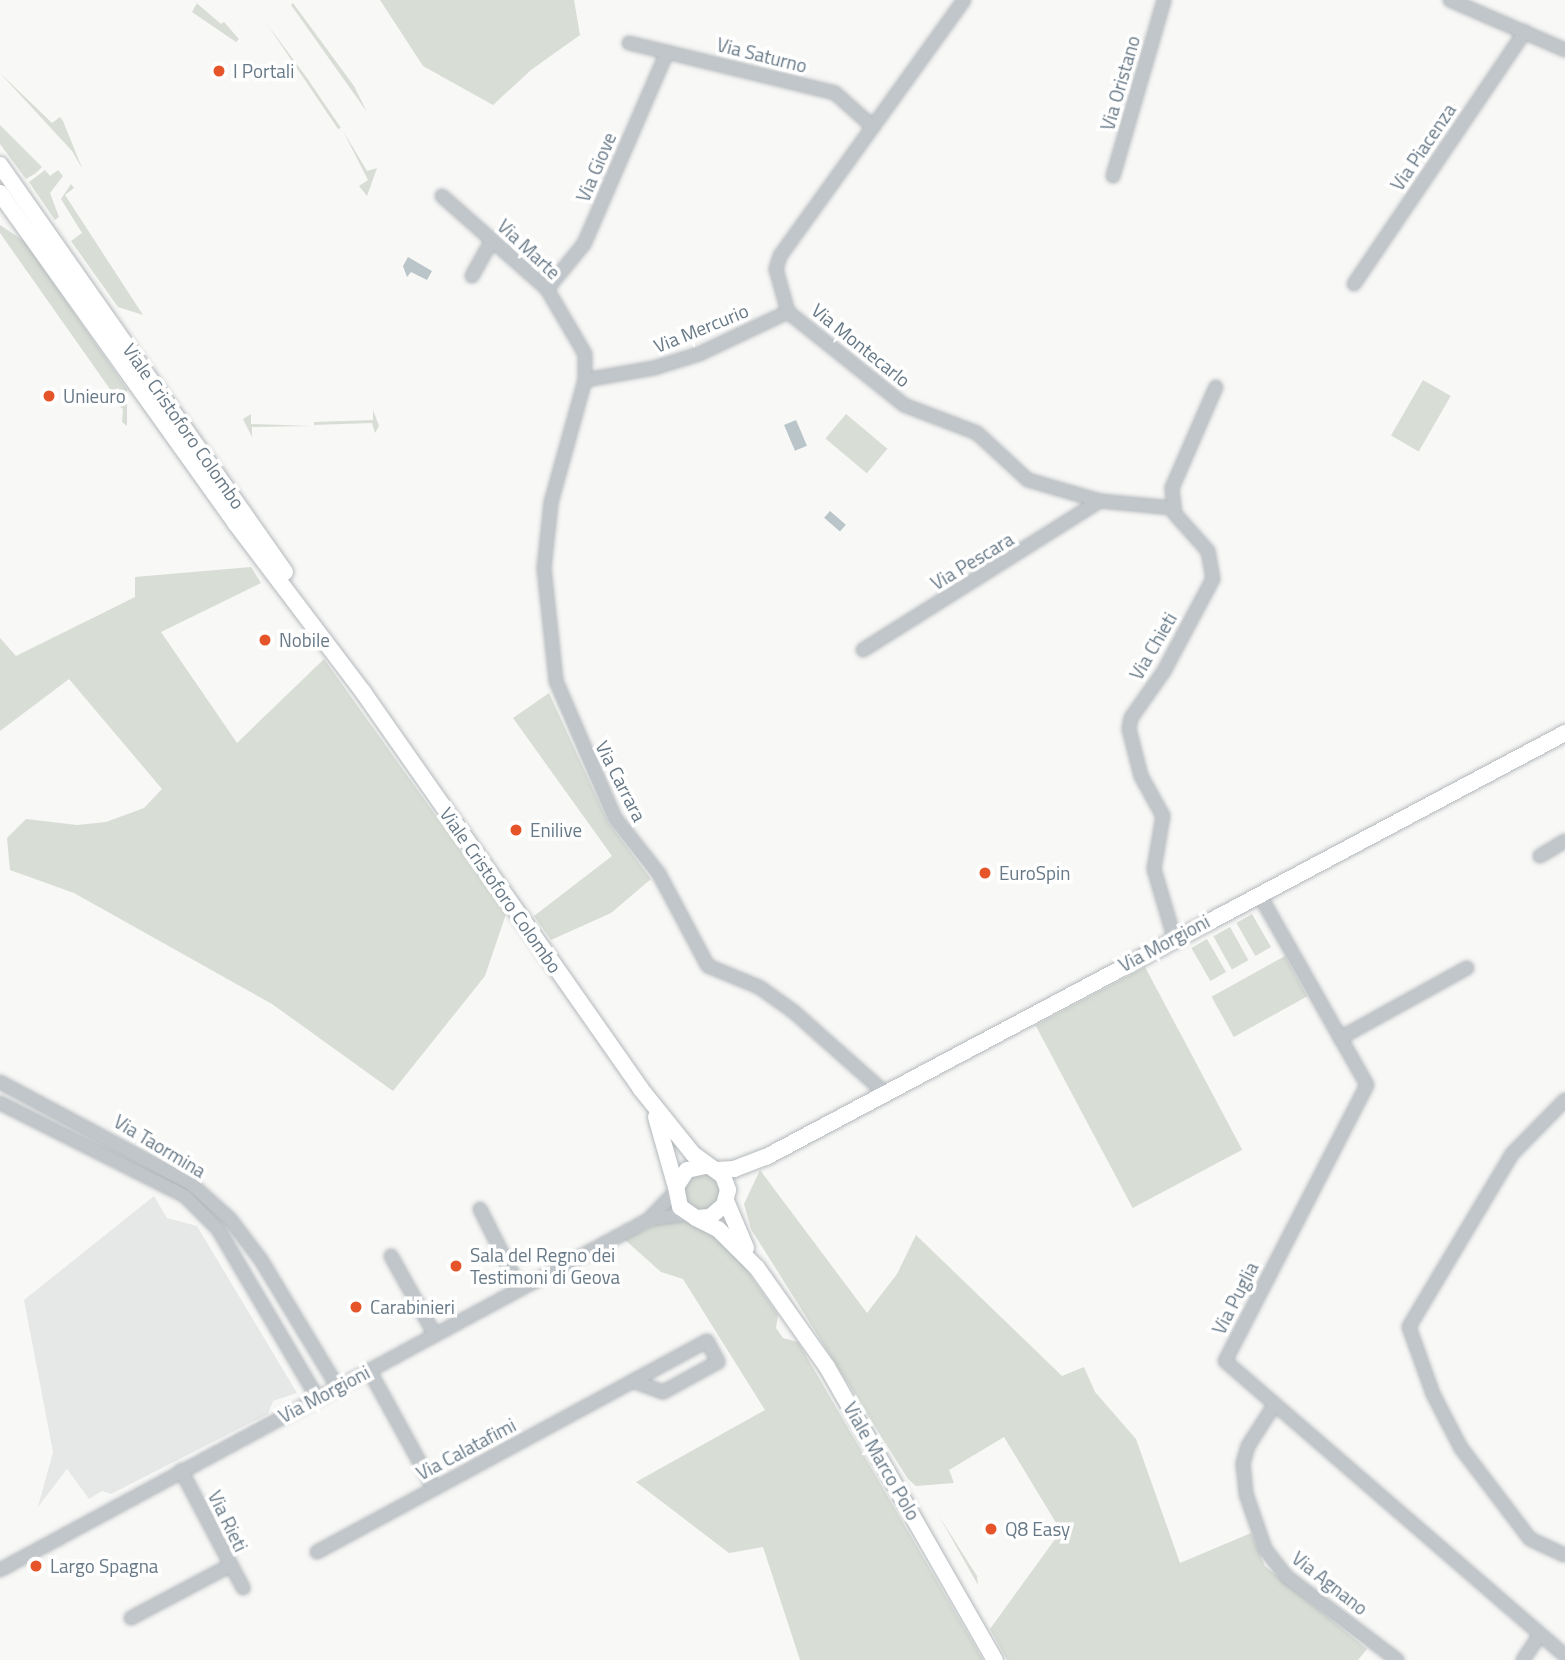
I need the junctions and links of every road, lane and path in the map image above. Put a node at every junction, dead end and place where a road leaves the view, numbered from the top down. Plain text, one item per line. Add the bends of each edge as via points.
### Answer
1 (964, 0) edge
2 (1164, 0) edge
3 (1450, 0) edge
4 (1525, 31) junction
5 (629, 43) dead end
6 (1565, 50) edge
7 (667, 52) junction
8 (873, 127) junction
9 (0, 165) edge
10 (1114, 176) dead end
11 (0, 193) edge
12 (442, 196) dead end
13 (492, 240) junction
14 (472, 276) dead end
15 (1354, 284) dead end
16 (547, 289) junction
17 (788, 312) junction
18 (585, 380) junction
19 (1216, 387) dead end
20 (1100, 501) junction
21 (1173, 509) junction
22 (863, 650) dead end
23 (363, 692) junction
24 (1565, 733) edge
25 (1565, 841) edge
26 (1540, 856) dead end
27 (1259, 894) junction
28 (1174, 937) junction
29 (1466, 968) dead end
30 (1340, 1038) junction
31 (0, 1082) edge
32 (640, 1088) junction
33 (884, 1092) junction
34 (1565, 1100) edge
35 (0, 1102) edge
36 (766, 1157) junction
37 (711, 1168) junction
38 (675, 1190) junction
39 (727, 1198) junction
40 (480, 1209) dead end
41 (692, 1216) junction
42 (648, 1220) junction
43 (391, 1256) dead end
44 (757, 1268) junction
45 (520, 1289) junction
46 (435, 1335) junction
47 (325, 1367) junction
48 (369, 1370) junction
49 (306, 1378) junction
50 (632, 1381) junction
51 (337, 1386) junction
52 (317, 1396) junction
53 (1273, 1407) junction
54 (181, 1470) junction
55 (434, 1488) junction
56 (317, 1552) dead end
57 (1565, 1555) edge
58 (231, 1565) junction
59 (0, 1570) edge
60 (243, 1588) dead end
61 (131, 1618) dead end
62 (1539, 1636) junction
63 (1565, 1656) edge
64 (995, 1660) edge
65 (1397, 1660) edge
66 (1523, 1660) edge

1 - 8 street, Via Montecarlo
2 - 10 street, Via Oristano
3 - 4 street
4 - 6 street
4 - 15 street, Via Piacenza
5 - 7 street, Via Saturno
7 - 8 street, Via Saturno via 835,93
7 - 16 street, Via Giove via 584,244
8 - 17 street, Via Montecarlo via 780,256 776,269
9 - 23 main road, Viale Cristoforo Colombo via 190,433
11 - 23 main road, Viale Cristoforo Colombo via 236,524
12 - 13 street, Via Marte
13 - 14 street
13 - 16 street, Via Marte
16 - 18 street, Via Marte via 585,354
17 - 18 street, Via Mercurio via 699,354 654,368
17 - 20 street, Via Montecarlo via 904,405 976,433 1028,480
18 - 33 street, Via Carrara via 551,503 544,568 556,681 583,752 615,818 659,874 708,966 758,987 794,1012
19 - 21 street via 1176,472
20 - 21 street, Via Montecarlo
20 - 22 street, Via Pescara
21 - 28 street, Via Chieti via 1209,551 1213,579 1164,671 1131,718 1129,729 1141,776 1163,816 1154,869
23 - 32 main road, Viale Cristoforo Colombo
24 - 27 main road, Via Morgioni
25 - 26 street
27 - 28 main road, Via Morgioni
27 - 30 street, Via Puglia
28 - 33 main road, Via Morgioni
29 - 30 street
30 - 53 street, Via Puglia via 1367,1085 1225,1361
31 - 47 street, Via Taormina via 191,1184 246,1237
32 - 37 main road
32 - 38 main road via 660,1125
33 - 36 main road, Via Morgioni
34 - 57 street via 1512,1154 1409,1327 1433,1394 1461,1448 1530,1539
35 - 49 street, Via Taormina via 185,1196 218,1229
36 - 37 main road via 734,1169
36 - 39 main road
37 - 38 main road via 687,1170
37 - 39 main road via 725,1181
38 - 41 main road
38 - 42 street
39 - 41 main road via 714,1215
39 - 44 main road
40 - 45 street
41 - 42 street
41 - 44 main road via 718,1228
42 - 45 street, Via Morgioni
43 - 46 street
44 - 64 main road, Viale Marco Polo via 827,1367
45 - 46 street, Via Morgioni
46 - 48 street, Via Morgioni
47 - 49 street
47 - 51 street, Via Taormina
48 - 51 street, Via Morgioni
48 - 55 street
49 - 52 street, Via Taormina
50 - 50 street, Via Calatafimi via 707,1341 718,1362 663,1392
50 - 55 street, Via Calatafimi
51 - 52 street, Via Morgioni
52 - 54 street, Via Morgioni
53 - 62 street, Via Puglia
53 - 65 street, Via Agnano via 1248,1446 1243,1464 1246,1494 1265,1549 1287,1577
54 - 58 street, Via Rieti
54 - 59 street, Via Morgioni
55 - 56 street, Via Calatafimi
58 - 60 street
58 - 61 street, Via Rieti
62 - 63 street, Via Puglia
62 - 66 street

